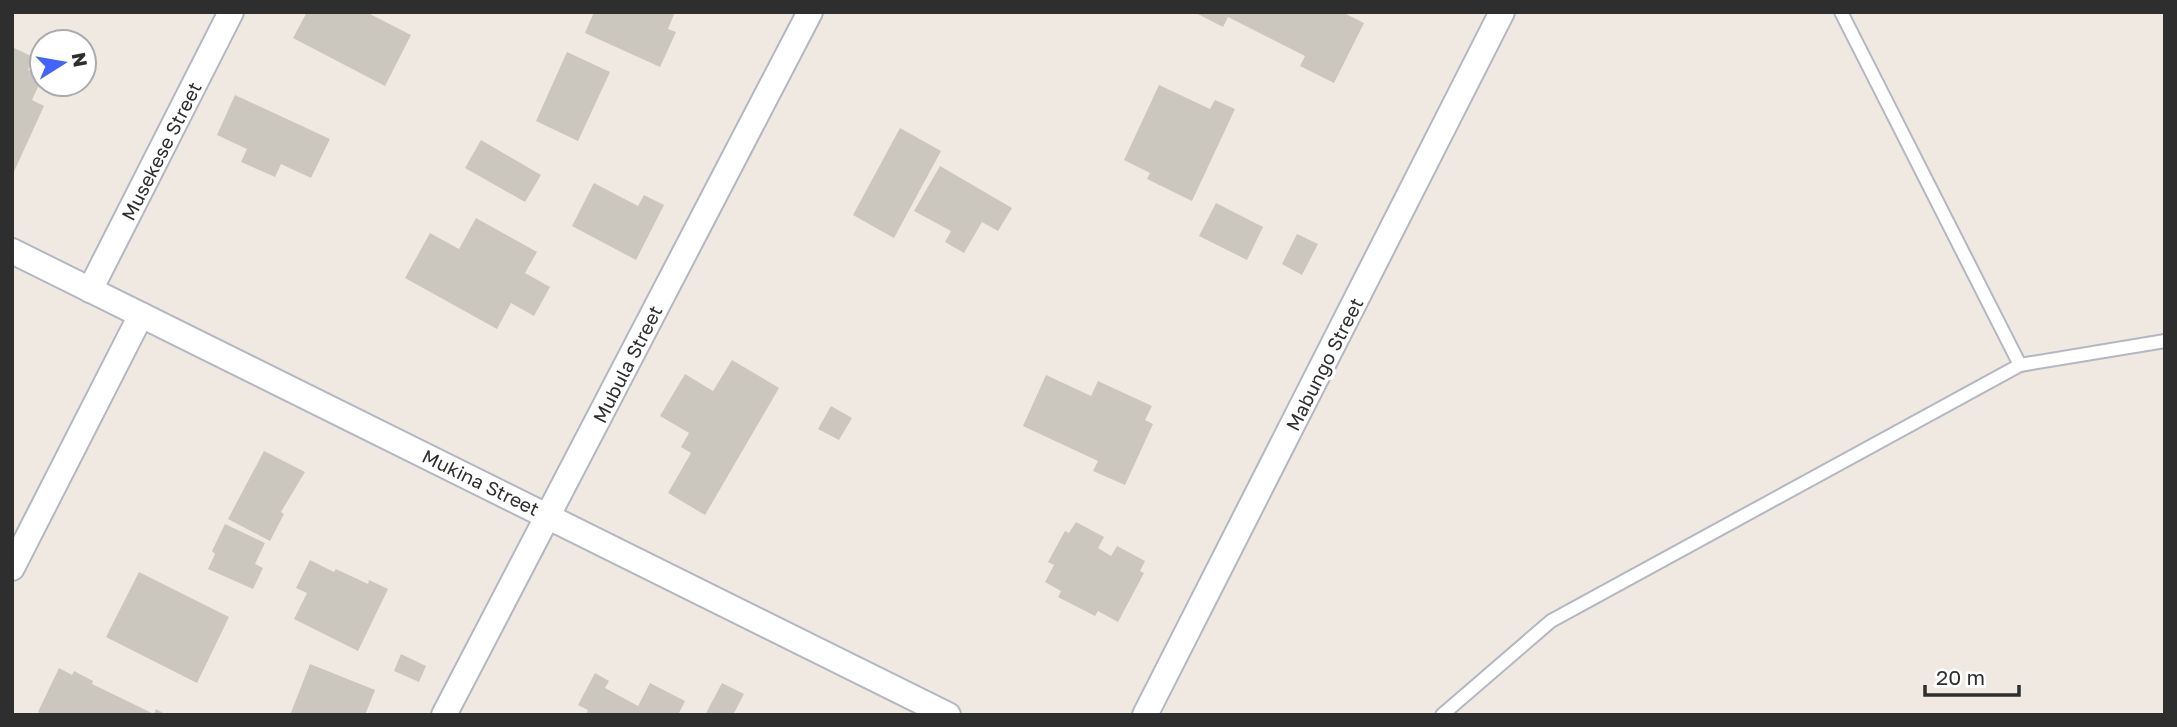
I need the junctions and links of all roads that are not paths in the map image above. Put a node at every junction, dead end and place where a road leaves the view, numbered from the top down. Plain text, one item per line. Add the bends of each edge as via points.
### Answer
1 (231, 12) edge
2 (810, 12) edge
3 (1502, 12) edge
4 (1841, 12) edge
5 (12, 251) edge
6 (90, 290) junction
7 (141, 315) junction
8 (2165, 341) edge
9 (2021, 365) junction
10 (548, 515) junction
11 (12, 568) edge
12 (444, 715) edge
13 (948, 715) edge
14 (1145, 715) edge
15 (1442, 715) edge

1 - 6 street, Musekese Street
2 - 10 street, Mubula Street
3 - 14 street, Mabungo Street
4 - 9 lane
5 - 6 street, Mukina Street
6 - 7 street, Mukina Street
7 - 10 street, Mukina Street
7 - 11 street
8 - 9 lane
9 - 15 lane via 1551,621
10 - 12 street, Mubula Street
10 - 13 street, Mukina Street

